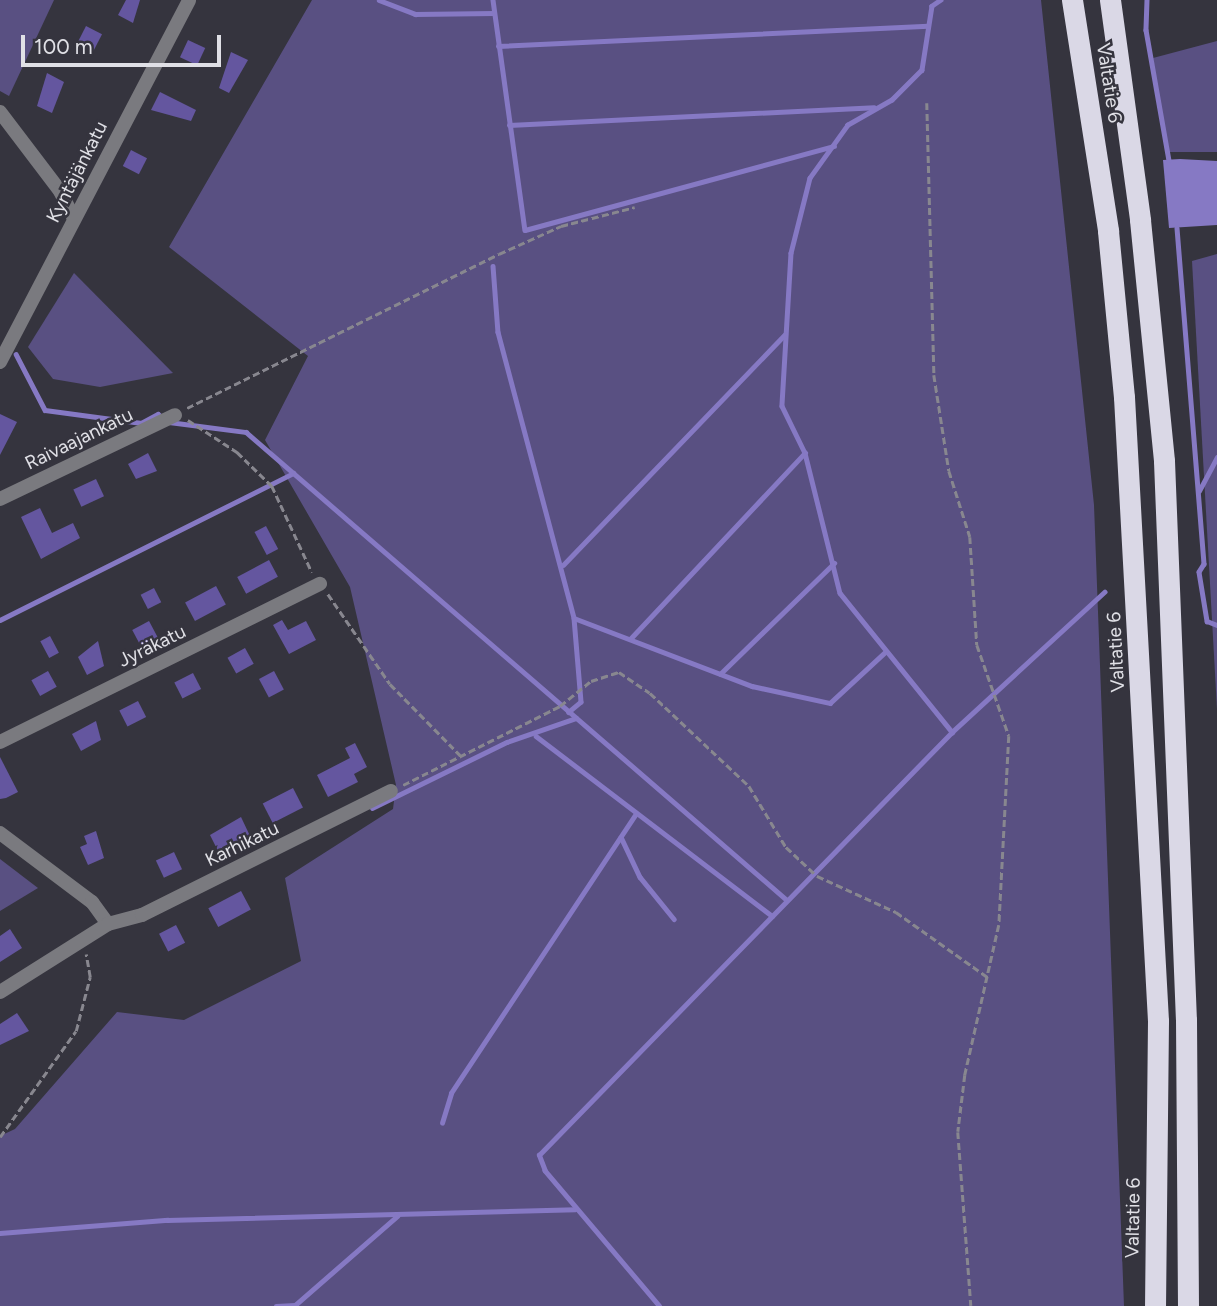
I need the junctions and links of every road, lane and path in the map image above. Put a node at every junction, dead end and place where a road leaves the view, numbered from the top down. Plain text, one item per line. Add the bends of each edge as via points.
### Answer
1 (189, 0) edge
2 (1072, 0) edge
3 (1110, 0) edge
4 (927, 103) dead end
5 (0, 112) edge
6 (635, 208) dead end
7 (74, 218) junction
8 (0, 362) edge
9 (175, 415) joint
10 (0, 499) edge
11 (320, 584) dead end
12 (0, 742) edge
13 (391, 791) joint
14 (0, 832) edge
15 (108, 924) junction
16 (84, 941) junction
17 (989, 978) junction
18 (0, 992) edge
19 (0, 1137) edge
20 (971, 1306) edge
21 (1155, 1306) edge
22 (1188, 1306) edge

1 - 7 street, Kyntäjänkatu
2 - 21 highway, Valtatie 6 via 1108,230 1124,397 1158,1021
3 - 22 highway, Valtatie 6 via 1138,208 1164,461 1185,1006
4 - 17 path via 937,399 949,471 970,537 977,645 1009,736 1005,869
5 - 7 street via 60,191
6 - 9 path via 561,226
7 - 8 street, Kyntäjänkatu
9 - 10 street, Raivaajankatu
11 - 12 street, Jyräkatu
13 - 15 street, Karhikatu via 142,915
13 - 17 path via 560,706 603,675 629,676 749,786 786,847 817,876 896,912
14 - 15 street via 92,902
15 - 16 street
16 - 18 street
16 - 19 path via 90,977 76,1031
17 - 20 path via 965,1075 958,1132

